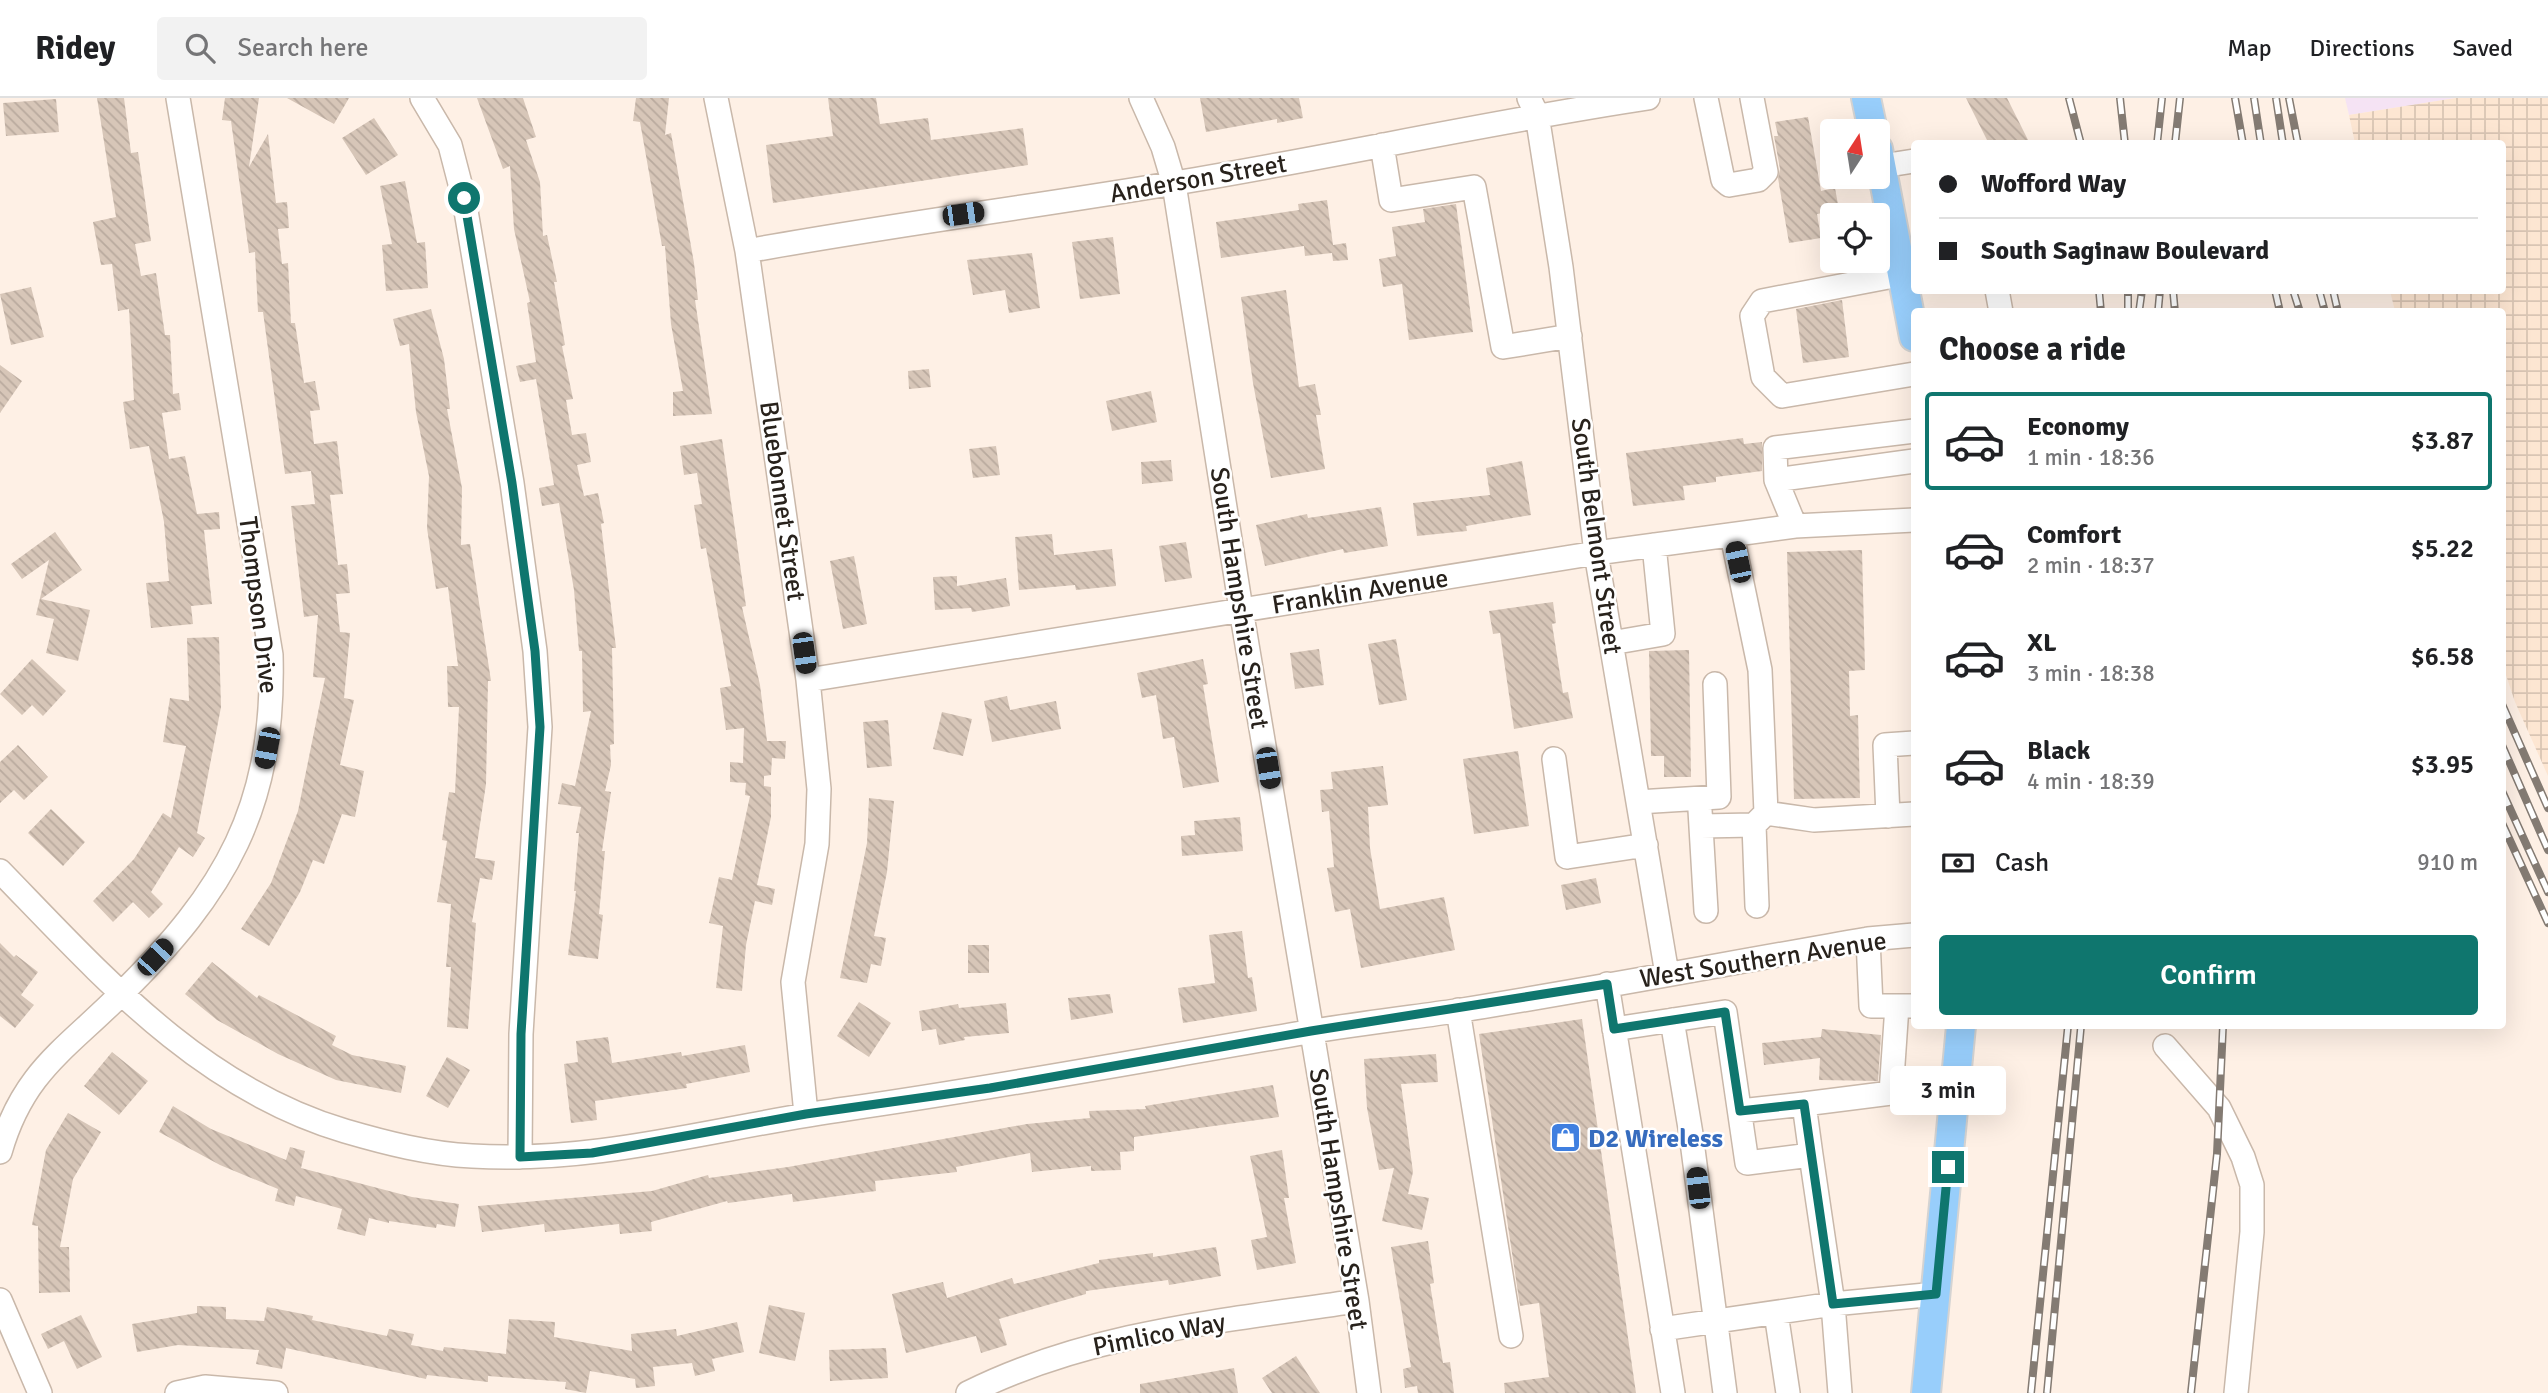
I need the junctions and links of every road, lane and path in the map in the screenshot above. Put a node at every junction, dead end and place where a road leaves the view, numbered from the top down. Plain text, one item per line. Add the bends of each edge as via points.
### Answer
1 (178, 98) edge
2 (422, 98) edge
3 (716, 98) edge
4 (1141, 98) edge
5 (1648, 98) edge
6 (1706, 98) edge
7 (1752, 98) edge
8 (1866, 98) edge
9 (1533, 106) edge
10 (1871, 119) edge
11 (1382, 145) junction
12 (1890, 159) edge
13 (1911, 161) edge
14 (1174, 184) junction
15 (1886, 189) edge
16 (747, 251) junction
17 (1904, 274) junction
18 (1911, 318) edge
19 (1570, 336) junction
20 (1911, 374) edge
21 (1911, 431) edge
22 (1911, 461) edge
23 (1776, 480) junction
24 (1911, 520) edge
25 (1795, 526) junction
26 (1732, 535) junction
27 (1654, 545) junction
28 (1596, 554) junction
29 (1241, 610) junction
30 (1611, 643) junction
31 (808, 680) junction
32 (1715, 684) dead end
33 (1911, 743) edge
34 (1554, 759) dead end
35 (1699, 800) junction
36 (1638, 802) junction
37 (1911, 814) edge
38 (1888, 816) junction
39 (1760, 819) junction
40 (1701, 826) junction
41 (1646, 845) junction
42 (0, 871) edge
43 (1757, 906) dead end
44 (1706, 911) dead end
45 (1911, 935) edge
46 (1868, 939) junction
47 (1667, 974) junction
48 (1607, 984) junction
49 (121, 995) junction
50 (1905, 1006) edge
51 (1458, 1010) junction
52 (1672, 1020) junction
53 (1614, 1029) junction
54 (1961, 1029) edge
55 (1311, 1031) junction
56 (2165, 1046) dead end
57 (1956, 1091) junction
58 (1891, 1093) junction
59 (1804, 1104) junction
60 (1740, 1111) junction
61 (806, 1114) junction
62 (0, 1152) edge
63 (1811, 1155) junction
64 (520, 1157) junction
65 (1936, 1294) junction
66 (0, 1300) edge
67 (1357, 1301) junction
68 (1833, 1304) junction
69 (1776, 1313) junction
70 (1715, 1321) junction
71 (1662, 1329) junction
72 (1511, 1335) dead end
73 (40, 1393) edge
74 (177, 1393) edge
75 (276, 1393) edge
76 (968, 1393) edge
77 (1368, 1393) edge
78 (1673, 1393) edge
79 (1725, 1393) edge
80 (1788, 1393) edge
81 (1840, 1393) edge
82 (1926, 1393) edge
83 (2236, 1393) edge

1 - 49 street, Thompson Drive via 271,655 272,700 261,781 228,864 190,920
2 - 64 street via 450,145 464,198 535,651 540,727 521,1034
3 - 16 street, Bluebonnet Street
4 - 14 street, South Hampshire Street
5 - 9 street, Anderson Street
6 - 7 street via 1723,180 1730,185 1758,180 1766,172
8 - 10 main road
9 - 11 street, Anderson Street
9 - 19 street, South Belmont Street
11 - 14 street, Anderson Street
11 - 19 street via 1391,201 1474,187 1503,347
12 - 13 street
14 - 16 street, Anderson Street
14 - 29 street, South Hampshire Street
15 - 17 main road
16 - 31 street, Bluebonnet Street
17 - 18 main road
17 - 20 street via 1762,301 1752,316 1763,377 1782,396
19 - 28 street, South Belmont Street
21 - 23 street via 1775,448
22 - 23 street
23 - 25 street
24 - 25 street, Franklin Avenue
25 - 26 street, Franklin Avenue
26 - 27 street, Franklin Avenue
26 - 39 street via 1760,670
27 - 28 street, Franklin Avenue
27 - 30 street via 1663,634
28 - 29 street, Franklin Avenue
28 - 30 street, South Belmont Street
29 - 31 street, Franklin Avenue
29 - 55 street, South Hampshire Street
30 - 36 street, South Belmont Street
31 - 61 street, Bluebonnet Street via 820,789 817,844 793,982
32 - 35 street via 1719,797
33 - 38 street via 1885,745
34 - 41 street via 1567,857
35 - 36 street
35 - 40 street
36 - 41 street, South Belmont Street
37 - 38 street
38 - 39 street
39 - 40 street
39 - 43 street
40 - 44 street
41 - 47 street, South Belmont Street
42 - 49 street, West Southern Avenue
45 - 46 street, West Southern Avenue
46 - 47 street, West Southern Avenue
46 - 50 street via 1871,1006
47 - 48 street, West Southern Avenue
48 - 51 street, West Southern Avenue
48 - 53 street
49 - 62 street, Thompson Drive via 42,1067 22,1094
49 - 64 street, West Southern Avenue via 218,1073 308,1119 423,1150
50 - 58 street
51 - 55 street, West Southern Avenue
51 - 72 street
52 - 53 street
52 - 60 street via 1725,1012
52 - 70 street
53 - 71 street
54 - 57 main road
55 - 61 street, West Southern Avenue via 990,1088
55 - 67 street, South Hampshire Street
56 - 83 street via 2219,1108 2252,1185 2252,1233
57 - 58 street
57 - 65 main road
58 - 59 street
59 - 60 street
59 - 63 street
60 - 63 street via 1747,1163
61 - 64 street, West Southern Avenue via 592,1153
63 - 68 street
65 - 68 street
65 - 82 main road
66 - 73 street
67 - 76 street, Pimlico Way via 1143,1333 1049,1358
67 - 77 street, South Hampshire Street
68 - 69 street
68 - 81 street
69 - 70 street
69 - 80 street
70 - 71 street
70 - 79 street
71 - 78 street
74 - 75 street via 205,1387

